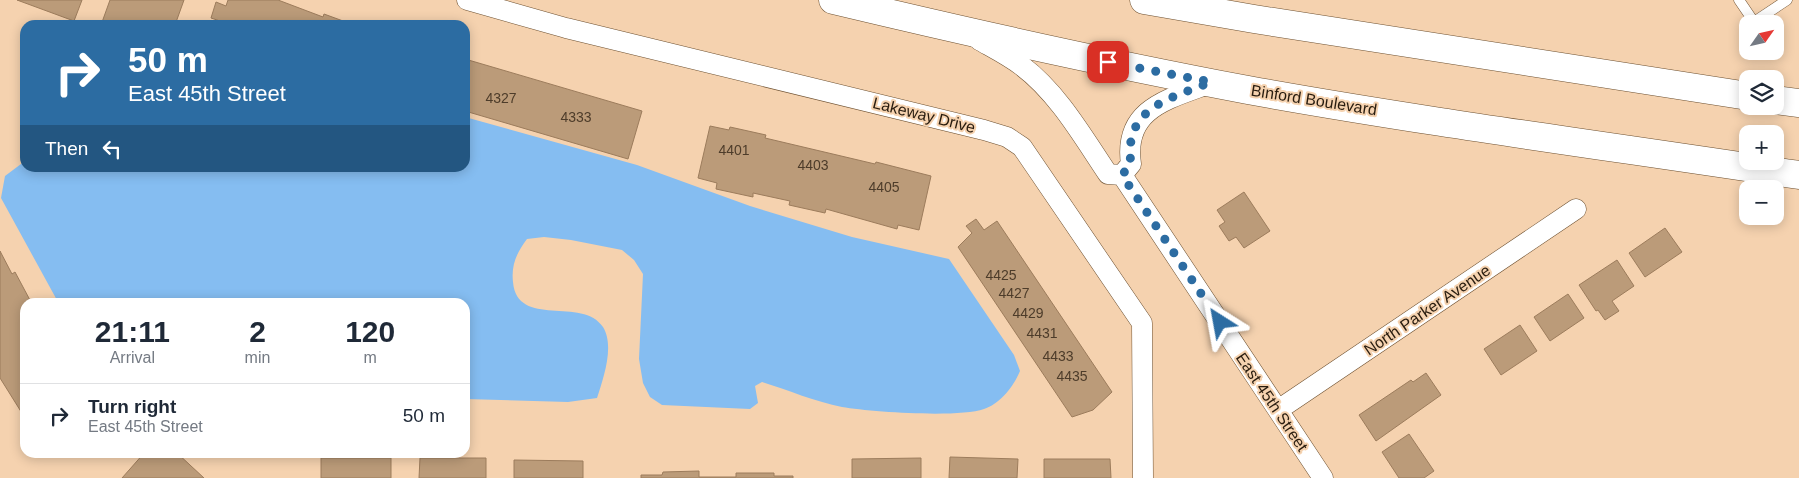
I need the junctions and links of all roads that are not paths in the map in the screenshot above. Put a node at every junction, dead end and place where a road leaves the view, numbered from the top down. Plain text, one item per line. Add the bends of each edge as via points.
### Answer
1 (467, 0) edge
2 (833, 0) edge
3 (1144, 0) edge
4 (1739, 0) edge
5 (1787, 0) edge
6 (967, 32) junction
7 (1211, 82) junction
8 (1739, 95) edge
9 (1784, 102) edge
10 (1799, 104) edge
11 (1122, 175) junction
12 (1799, 175) edge
13 (1576, 209) dead end
14 (1278, 410) junction
15 (1143, 478) edge
16 (1323, 478) edge

1 - 15 street, Lakeway Drive via 566,28 984,130 1007,137 1022,147 1142,323
2 - 6 main road, Binford Boulevard
3 - 8 main road
4 - 5 lane via 1754,22
6 - 7 main road, Binford Boulevard
6 - 11 street, East 45th Street via 1022,66 1040,82 1108,174
7 - 11 street via 1161,103 1144,116 1130,136 1131,164
7 - 12 main road, Binford Boulevard via 1461,125
9 - 10 main road
11 - 14 street, East 45th Street
13 - 14 street, North Parker Avenue
14 - 16 street, East 45th Street

